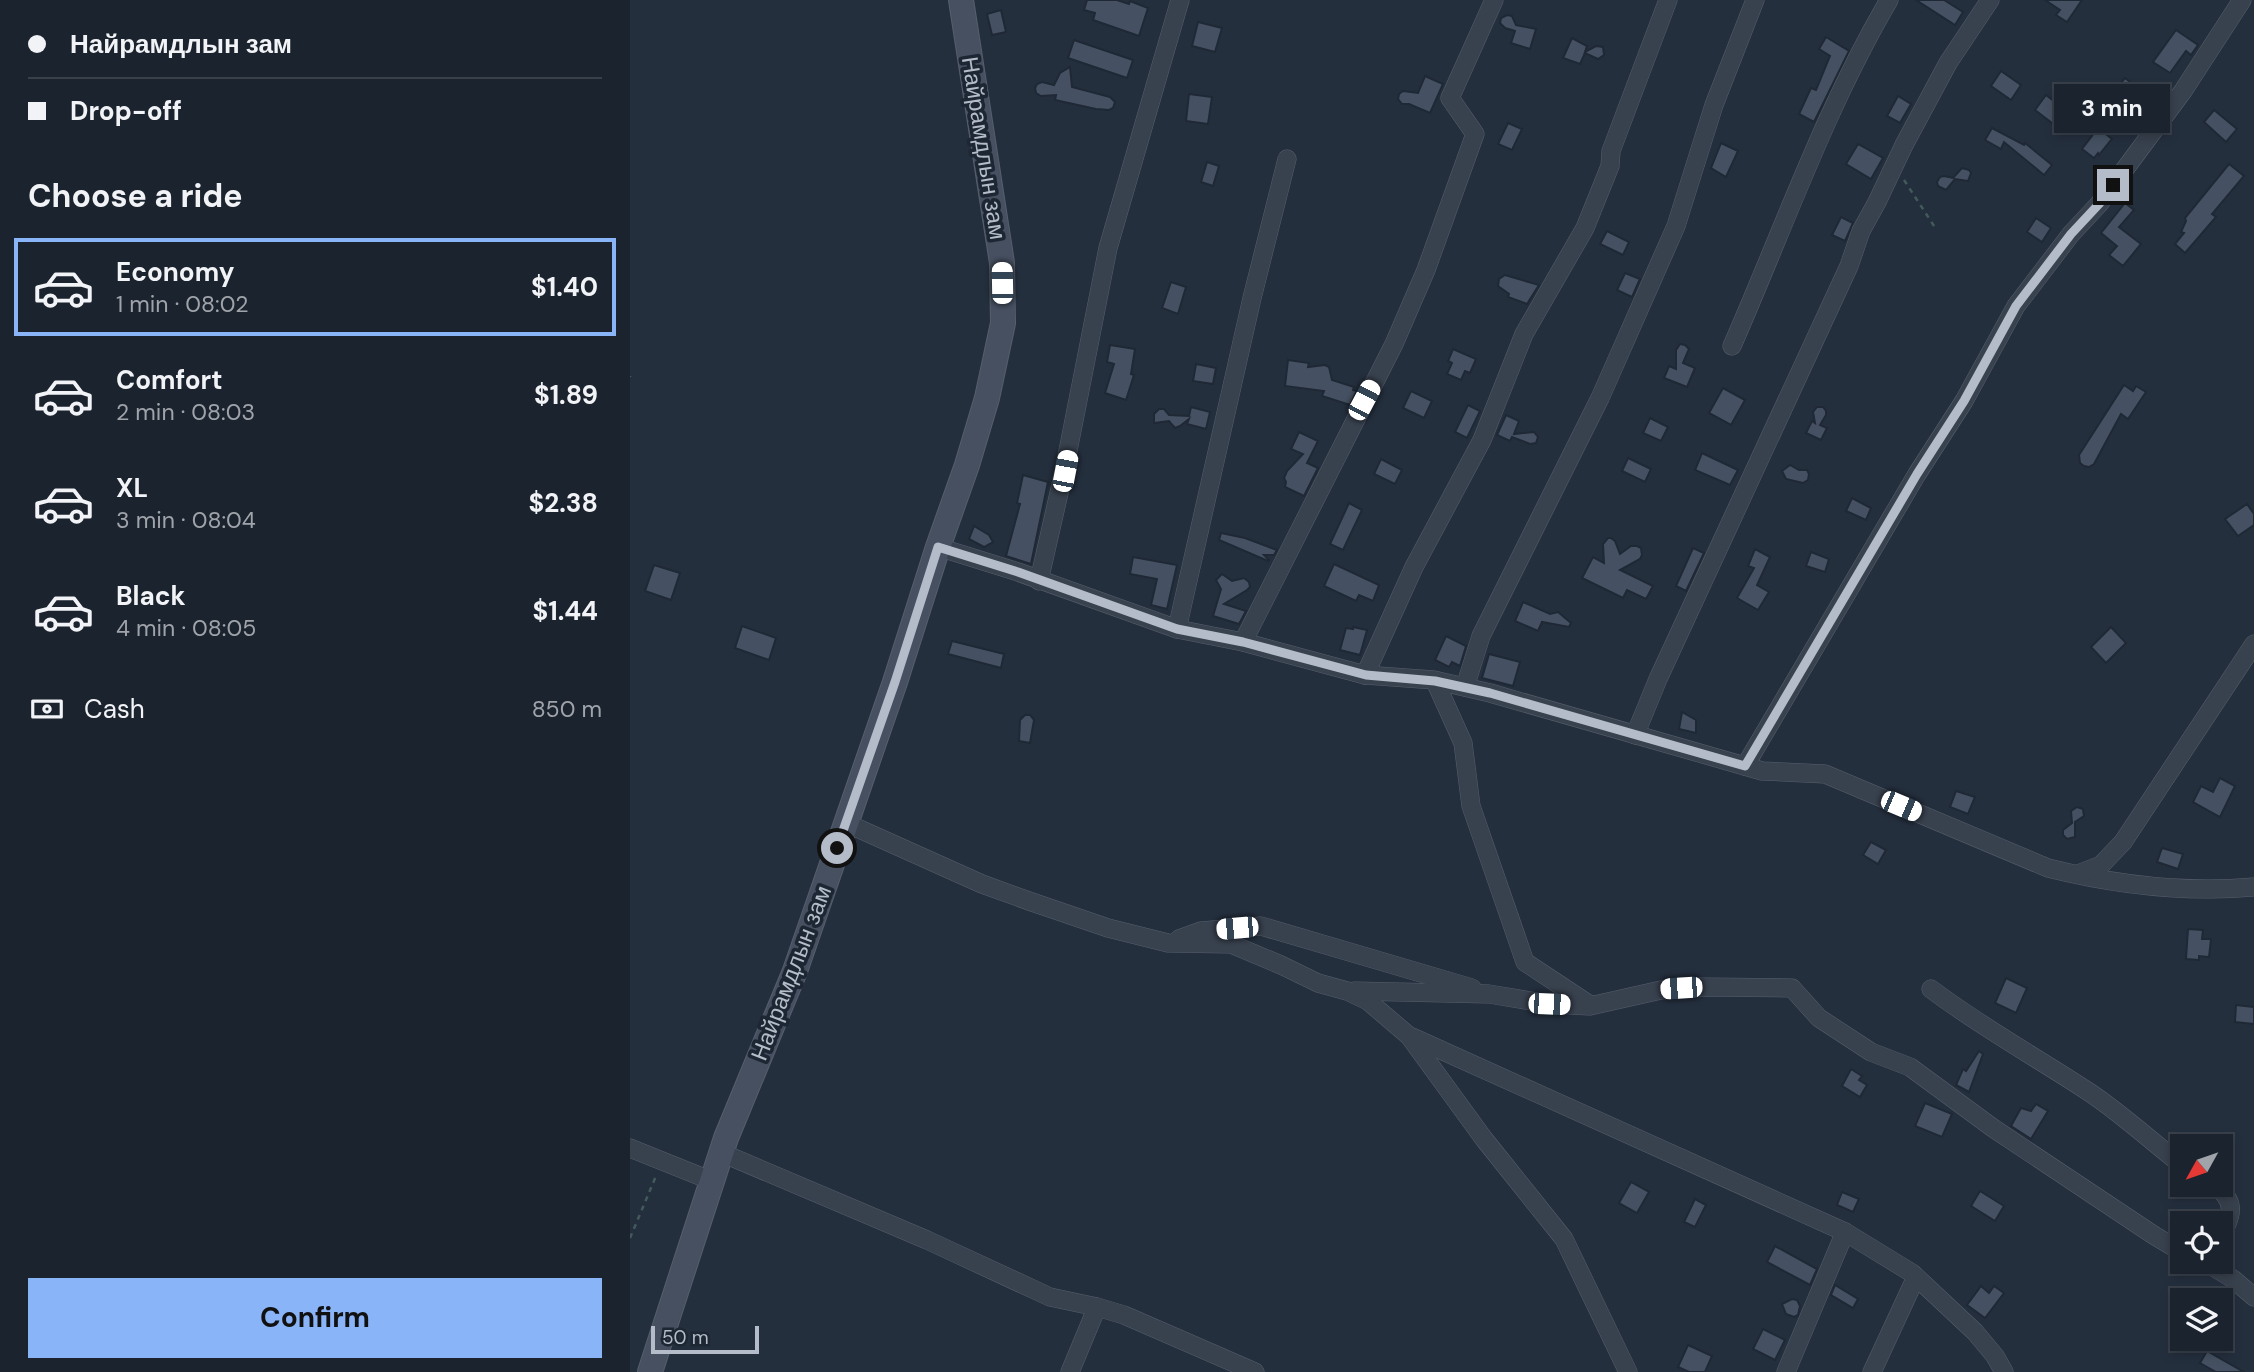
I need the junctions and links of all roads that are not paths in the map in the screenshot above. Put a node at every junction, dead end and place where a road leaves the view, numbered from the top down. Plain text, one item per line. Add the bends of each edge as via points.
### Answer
1 (961, 0) edge
2 (1180, 0) edge
3 (1493, 0) edge
4 (1668, 0) edge
5 (1755, 0) edge
6 (1889, 0) edge
7 (1990, 0) edge
8 (2242, 0) edge
9 (2248, 0) edge
10 (2254, 3) edge
11 (1287, 159) dead end
12 (1732, 346) dead end
13 (938, 547) junction
14 (1039, 581) junction
15 (1177, 629) junction
16 (1243, 642) junction
17 (2254, 644) edge
18 (1366, 675) junction
19 (1435, 681) junction
20 (1465, 687) junction
21 (1635, 735) junction
22 (1745, 766) junction
23 (846, 823) junction
24 (2075, 875) junction
25 (2254, 887) edge
26 (1168, 943) junction
27 (1931, 989) dead end
28 (1347, 991) junction
29 (1489, 994) junction
30 (1590, 1006) junction
31 (1409, 1036) junction
32 (630, 1148) edge
33 (722, 1153) junction
34 (2170, 1155) edge
35 (712, 1181) junction
36 (1845, 1232) junction
37 (2170, 1244) edge
38 (2225, 1274) edge
39 (1916, 1277) junction
40 (2254, 1297) edge
41 (1097, 1307) junction
42 (650, 1372) edge
43 (1070, 1372) edge
44 (1255, 1372) edge
45 (1628, 1372) edge
46 (1786, 1372) edge
47 (1872, 1372) edge
48 (2004, 1372) edge

1 - 13 main road, Найрамдлын зам via 1002,263 1003,323 987,398
2 - 14 street via 1108,248
3 - 16 street via 1450,98 1475,134 1426,270 1394,344
4 - 18 street via 1585,228 1524,334 1482,440 1414,568
5 - 20 street via 1714,105 1676,226 1600,398 1481,636
6 - 12 street via 1832,110
7 - 21 street via 1948,63 1861,231
8 - 22 street via 2183,91 2016,306
9 - 10 street
11 - 15 street
13 - 14 street
13 - 23 main road, Найрамдлын зам
14 - 15 street
15 - 16 street
16 - 18 street
17 - 24 street via 2123,842 2101,865
18 - 19 street
19 - 20 street
19 - 30 street via 1463,744 1471,806 1525,962
20 - 21 street
21 - 22 street
22 - 24 street via 1825,774 2028,860
23 - 26 street via 982,884 1108,928
23 - 33 main road, Найрамдлын зам via 795,971
24 - 25 street via 2169,889
26 - 28 street via 1231,944
26 - 29 street via 1201,931 1261,926
27 - 34 street via 2091,1093
28 - 29 street
28 - 31 street via 1368,1001
29 - 30 street
30 - 37 street via 1661,990 1792,988 1819,1018 1871,1052 1910,1067 1993,1128
31 - 36 street
31 - 45 street via 1564,1239
32 - 35 street
33 - 35 main road, Найрамдлын зам
33 - 41 street via 1050,1297
35 - 42 main road, Найрамдлын зам
36 - 39 street
36 - 46 street
38 - 40 street
39 - 47 street
39 - 48 street via 1975,1332
41 - 43 street
41 - 44 street

